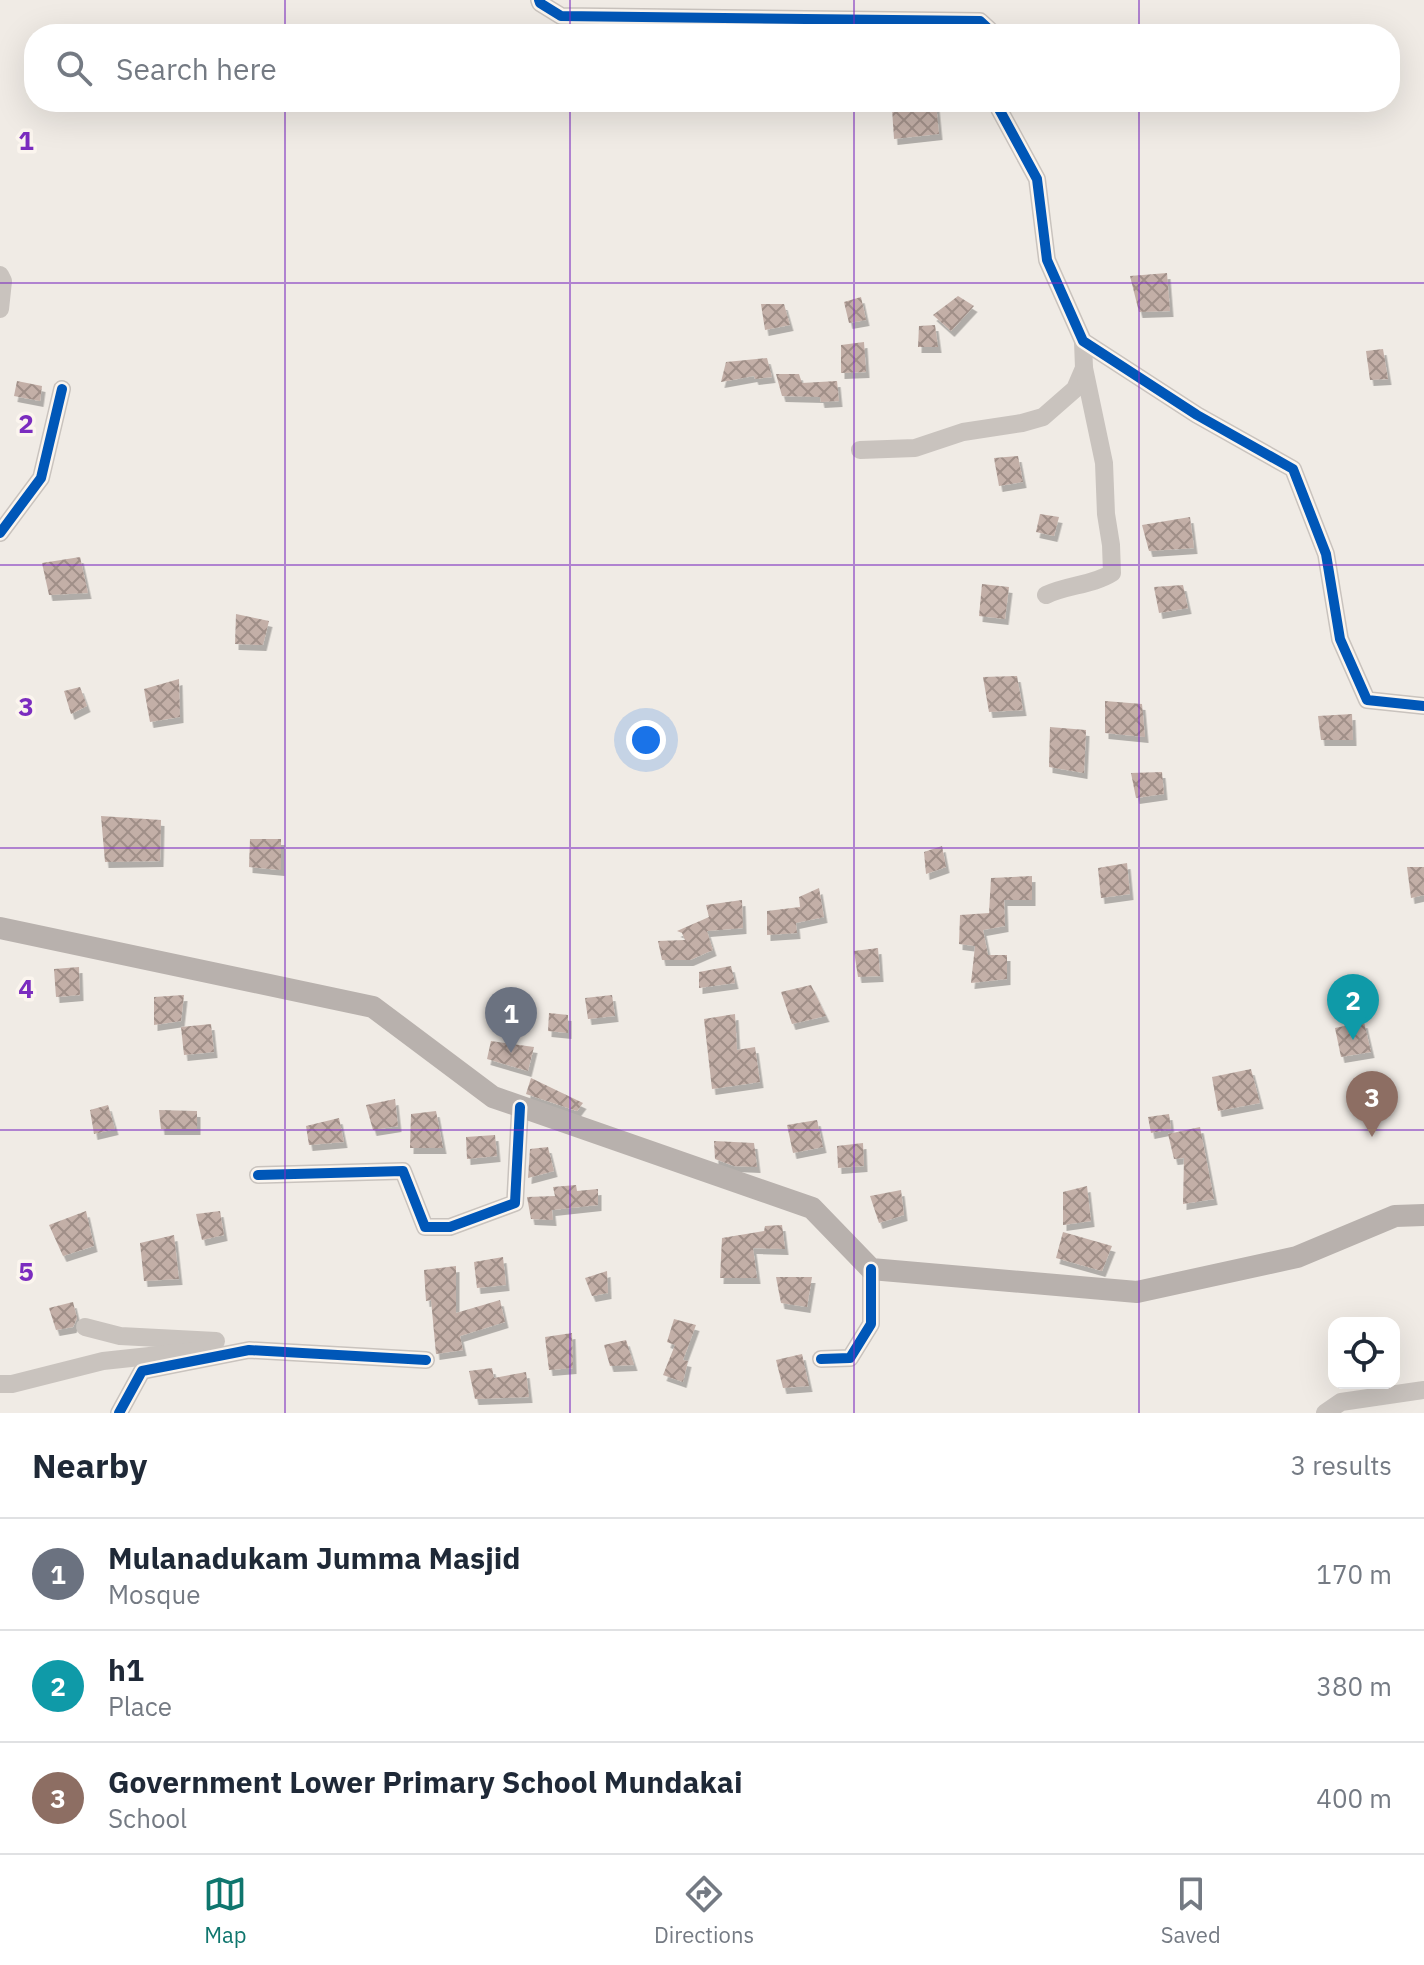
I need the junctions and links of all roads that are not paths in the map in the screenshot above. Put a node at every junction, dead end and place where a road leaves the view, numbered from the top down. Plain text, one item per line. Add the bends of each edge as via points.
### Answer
1 (539, 0) edge
2 (845, 24) edge
3 (1001, 112) edge
4 (0, 275) edge
5 (0, 309) edge
6 (1083, 341) junction
7 (1084, 368) junction
8 (62, 389) dead end
9 (860, 450) dead end
10 (0, 533) edge
11 (1046, 595) dead end
12 (1424, 706) edge
13 (0, 928) edge
14 (520, 1107) junction
15 (258, 1175) dead end
16 (1424, 1215) edge
17 (871, 1269) junction
18 (85, 1327) dead end
19 (212, 1341) junction
20 (249, 1350) junction
21 (821, 1359) dead end
22 (426, 1360) dead end
23 (0, 1384) edge
24 (1424, 1390) edge
25 (119, 1413) edge
26 (1325, 1413) edge

1 - 2 street via 561,16
3 - 6 street via 1037,179 1047,260
4 - 5 street
6 - 7 street
6 - 12 street via 1293,469 1326,554 1340,639 1367,700
7 - 9 street via 1075,389 1043,417 963,432 915,448
7 - 11 street via 1104,463 1112,573
8 - 10 street via 41,478
13 - 14 main road via 373,1007 493,1097
14 - 15 street via 515,1203 450,1227 425,1227 403,1171
14 - 17 main road via 812,1208
16 - 17 main road via 1395,1216 1297,1257 1137,1292
17 - 21 street via 871,1324 850,1358
18 - 19 street via 120,1336
19 - 20 street
19 - 23 street via 173,1356 118,1358
20 - 22 street
20 - 25 street via 142,1371
24 - 26 street via 1341,1402

